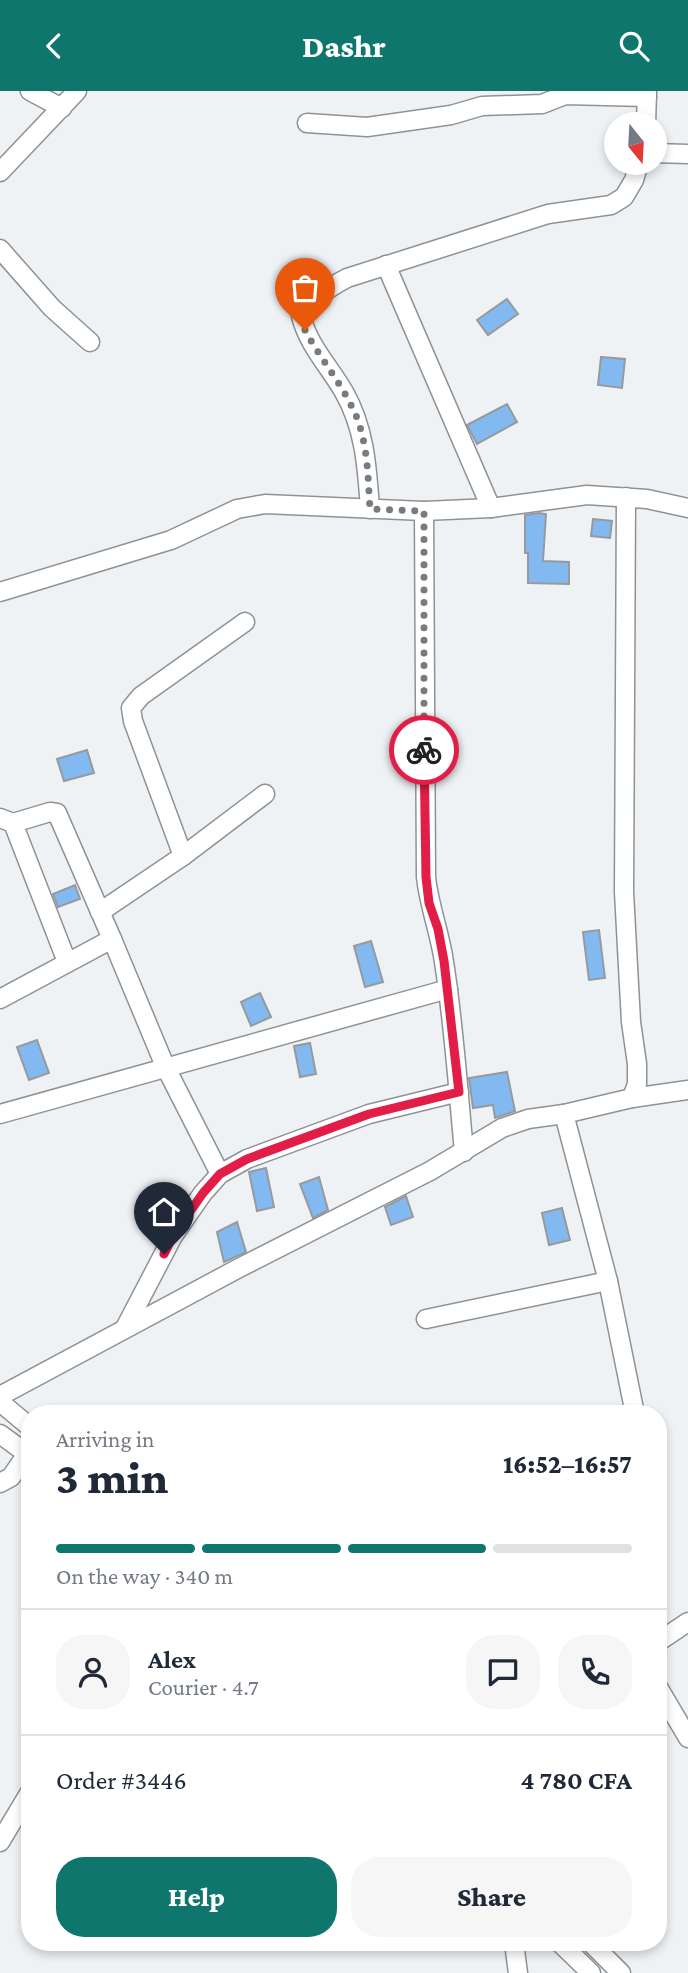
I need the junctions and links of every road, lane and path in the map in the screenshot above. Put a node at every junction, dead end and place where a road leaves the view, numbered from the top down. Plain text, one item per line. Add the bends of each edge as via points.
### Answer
1 (30, 91) edge
2 (77, 91) edge
3 (647, 94) edge
4 (62, 107) junction
5 (646, 112) edge
6 (307, 123) dead end
7 (667, 153) edge
8 (688, 154) edge
9 (0, 172) edge
10 (635, 175) edge
11 (0, 249) edge
12 (386, 265) junction
13 (90, 342) dead end
14 (626, 497) junction
15 (491, 508) junction
16 (688, 508) edge
17 (370, 509) junction
18 (424, 511) junction
19 (0, 592) edge
20 (245, 622) dead end
21 (265, 794) dead end
22 (7, 821) edge
23 (183, 856) junction
24 (100, 912) junction
25 (112, 939) junction
26 (67, 962) junction
27 (448, 989) junction
28 (0, 999) edge
29 (165, 1066) junction
30 (688, 1090) edge
31 (459, 1092) junction
32 (632, 1098) junction
33 (0, 1114) edge
34 (564, 1114) junction
35 (464, 1152) junction
36 (220, 1174) junction
37 (608, 1281) junction
38 (426, 1319) dead end
39 (125, 1328) junction
40 (0, 1397) edge
41 (0, 1402) edge
42 (633, 1405) edge
43 (21, 1420) edge
44 (0, 1434) edge
45 (21, 1449) edge
46 (21, 1465) edge
47 (0, 1483) edge
48 (688, 1622) edge
49 (667, 1636) edge
50 (667, 1702) edge
51 (688, 1738) edge
52 (21, 1807) edge
53 (0, 1842) edge
54 (515, 1951) edge
55 (568, 1951) edge
56 (599, 1951) edge
57 (519, 1973) edge
58 (591, 1973) edge
59 (621, 1973) edge

1 - 4 street
2 - 4 street
3 - 5 street
3 - 6 street via 565,95 542,104 482,106 367,127
4 - 9 street
7 - 8 street
10 - 12 street via 624,197 611,205 548,214
11 - 13 street via 52,308
12 - 15 street
12 - 17 street via 328,288 301,316 311,342 357,418
14 - 15 street via 587,495
14 - 16 street
14 - 32 street via 624,892 637,1064
15 - 18 street
17 - 18 street
17 - 19 street via 250,506 172,540
18 - 27 street via 426,877
20 - 23 street via 141,696 131,708
21 - 23 street
22 - 24 street via 57,813
22 - 26 street
23 - 24 street
24 - 25 street
25 - 26 street
25 - 29 street
26 - 28 street
27 - 29 street
27 - 31 street
29 - 33 street
29 - 36 street
30 - 32 street
31 - 35 street
31 - 36 street via 369,1114 247,1159
32 - 34 street
34 - 35 street via 502,1128
34 - 37 street
35 - 39 street
36 - 39 street via 173,1236
37 - 38 street
37 - 42 street
39 - 40 street
41 - 43 street
44 - 45 street
46 - 47 street
48 - 49 street
50 - 51 street
52 - 53 street
54 - 57 street
55 - 58 street
56 - 59 street

